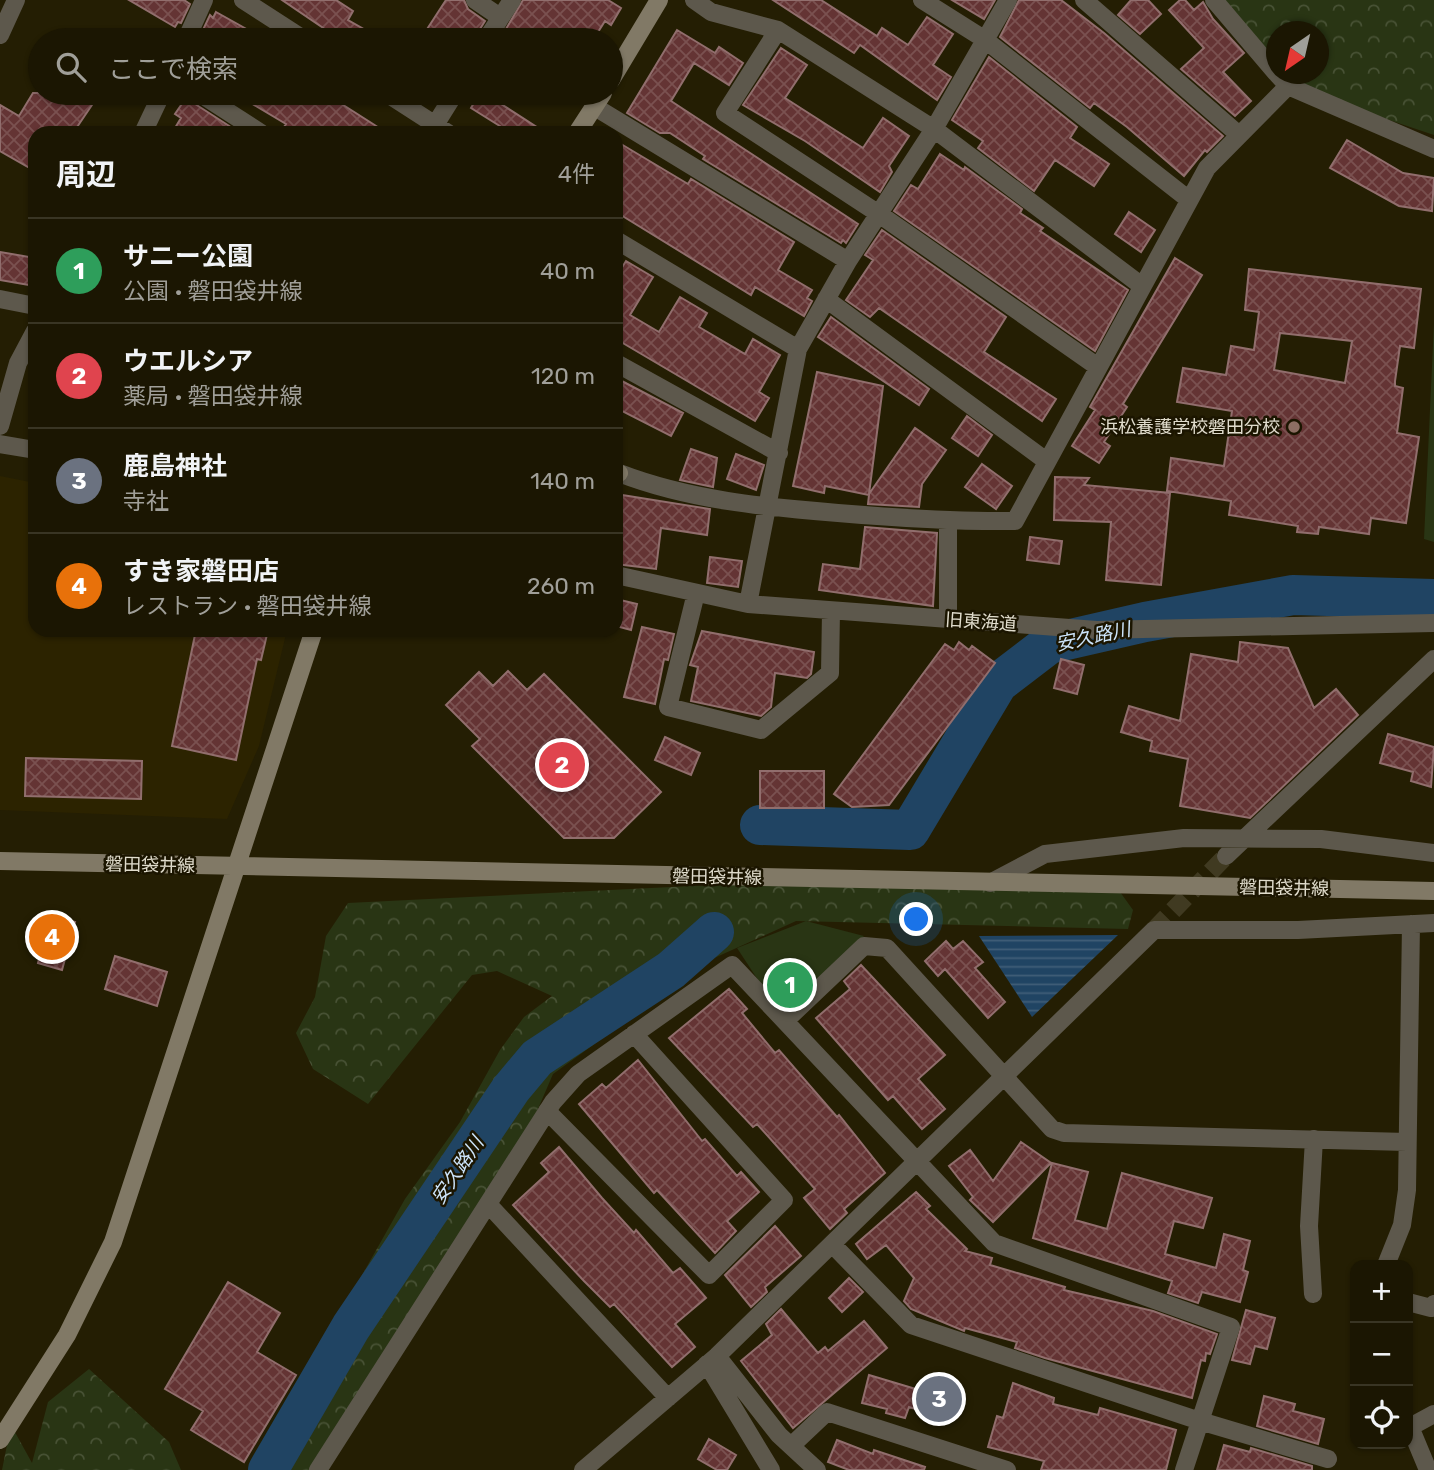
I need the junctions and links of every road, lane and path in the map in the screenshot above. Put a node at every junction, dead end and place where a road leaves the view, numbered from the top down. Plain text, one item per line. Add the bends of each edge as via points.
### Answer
1 (16, 0) edge
2 (204, 0) edge
3 (243, 0) edge
4 (475, 0) edge
5 (512, 0) edge
6 (659, 0) edge
7 (694, 0) edge
8 (922, 0) edge
9 (1008, 0) edge
10 (1084, 0) edge
11 (1214, 0) edge
12 (500, 17) junction
13 (191, 28) edge
14 (286, 28) edge
15 (493, 28) edge
16 (778, 30) junction
17 (0, 35) edge
18 (984, 40) junction
19 (623, 60) edge
20 (1266, 61) edge
21 (1276, 84) edge
22 (1294, 84) edge
23 (156, 105) edge
24 (218, 105) edge
25 (403, 105) edge
26 (449, 105) edge
27 (596, 105) edge
28 (607, 105) edge
29 (146, 126) edge
30 (250, 126) edge
31 (432, 126) edge
32 (440, 126) edge
33 (582, 126) edge
34 (934, 129) junction
35 (1238, 134) junction
36 (1434, 149) edge
37 (1188, 199) junction
38 (879, 214) junction
39 (623, 244) edge
40 (848, 261) junction
41 (1142, 286) junction
42 (0, 299) edge
43 (826, 299) junction
44 (28, 305) edge
45 (28, 344) edge
46 (798, 349) junction
47 (623, 367) edge
48 (1098, 367) junction
49 (0, 426) edge
50 (0, 444) edge
51 (28, 449) edge
52 (779, 453) junction
53 (1045, 460) junction
54 (623, 474) edge
55 (769, 508) junction
56 (948, 522) junction
57 (623, 577) edge
58 (696, 593) junction
59 (748, 604) junction
60 (831, 611) junction
61 (948, 620) junction
62 (1434, 623) edge
63 (312, 637) edge
64 (1434, 659) edge
65 (1243, 840) junction
66 (1434, 853) edge
67 (1226, 856) tunnel mouth
68 (0, 861) edge
69 (238, 867) junction
70 (990, 883) junction
71 (1434, 891) edge
72 (1434, 923) edge
73 (1411, 924) junction
74 (785, 1021) junction
75 (634, 1034) junction
76 (1004, 1077) junction
77 (547, 1111) junction
78 (1314, 1139) junction
79 (1407, 1142) junction
80 (917, 1161) junction
81 (488, 1204) junction
82 (832, 1244) junction
83 (1388, 1260) edge
84 (1313, 1294) dead end
85 (1413, 1303) edge
86 (1434, 1304) edge
87 (712, 1360) junction
88 (668, 1398) junction
89 (1434, 1414) edge
90 (1200, 1421) junction
91 (1413, 1423) edge
92 (1413, 1434) edge
93 (0, 1440) edge
94 (791, 1446) junction
95 (1328, 1459) dead end
96 (318, 1470) edge
97 (583, 1470) edge
98 (771, 1470) edge
99 (817, 1470) edge
100 (1007, 1470) edge
101 (1184, 1470) edge
102 (1428, 1470) edge

1 - 17 street
2 - 13 street
3 - 14 street
4 - 12 street
5 - 12 street
6 - 19 main road
7 - 16 street via 711,12
8 - 18 street
9 - 18 street
10 - 35 street
11 - 20 street
12 - 15 street
16 - 34 street
16 - 38 street via 725,113
18 - 34 street
18 - 37 street
21 - 35 street
22 - 36 street
23 - 29 street
24 - 30 street
25 - 31 street
26 - 32 street
27 - 33 main road
28 - 40 street
34 - 38 street
34 - 41 street
35 - 37 street via 1207,168
37 - 41 street
38 - 40 street
38 - 48 street
39 - 46 street
40 - 43 street
41 - 48 street
42 - 44 street
43 - 46 street
43 - 53 street
45 - 49 street
46 - 52 street
47 - 52 street
48 - 53 street
50 - 51 street
52 - 55 street
53 - 56 street via 1015,521
54 - 55 street via 662,489
55 - 56 street
55 - 59 street
56 - 61 street
57 - 58 street, 旧東海道
58 - 59 street, 旧東海道
58 - 60 street via 668,707 761,730 830,673
59 - 60 street, 旧東海道
60 - 61 street, 旧東海道
61 - 62 street, 旧東海道 via 1097,630
63 - 69 main road
64 - 65 street
65 - 66 street via 1321,839
65 - 67 street
65 - 70 street via 1184,838 1045,854
68 - 69 main road, 磐田袋井線
69 - 70 main road, 磐田袋井線
69 - 93 main road via 113,1242 67,1335
70 - 71 main road, 磐田袋井線
72 - 73 street
73 - 76 street via 1154,930
73 - 79 street
74 - 75 street via 732,965
74 - 76 street via 864,946 887,947
74 - 80 street
75 - 77 street via 578,1074
75 - 77 street via 784,1200 709,1275
76 - 78 street via 1052,1129 1064,1133
76 - 80 street
77 - 81 street
78 - 79 street
78 - 84 street via 1309,1226
79 - 83 street via 1402,1225
80 - 82 street
80 - 90 street via 994,1243 1231,1327
81 - 88 street
81 - 96 street
82 - 87 street
82 - 90 street via 911,1325
85 - 86 street via 1432,1308
87 - 88 street
87 - 94 street
87 - 98 street
88 - 97 street
89 - 91 street
90 - 95 street
90 - 101 street
92 - 102 street
94 - 99 street
94 - 100 street via 827,1412

